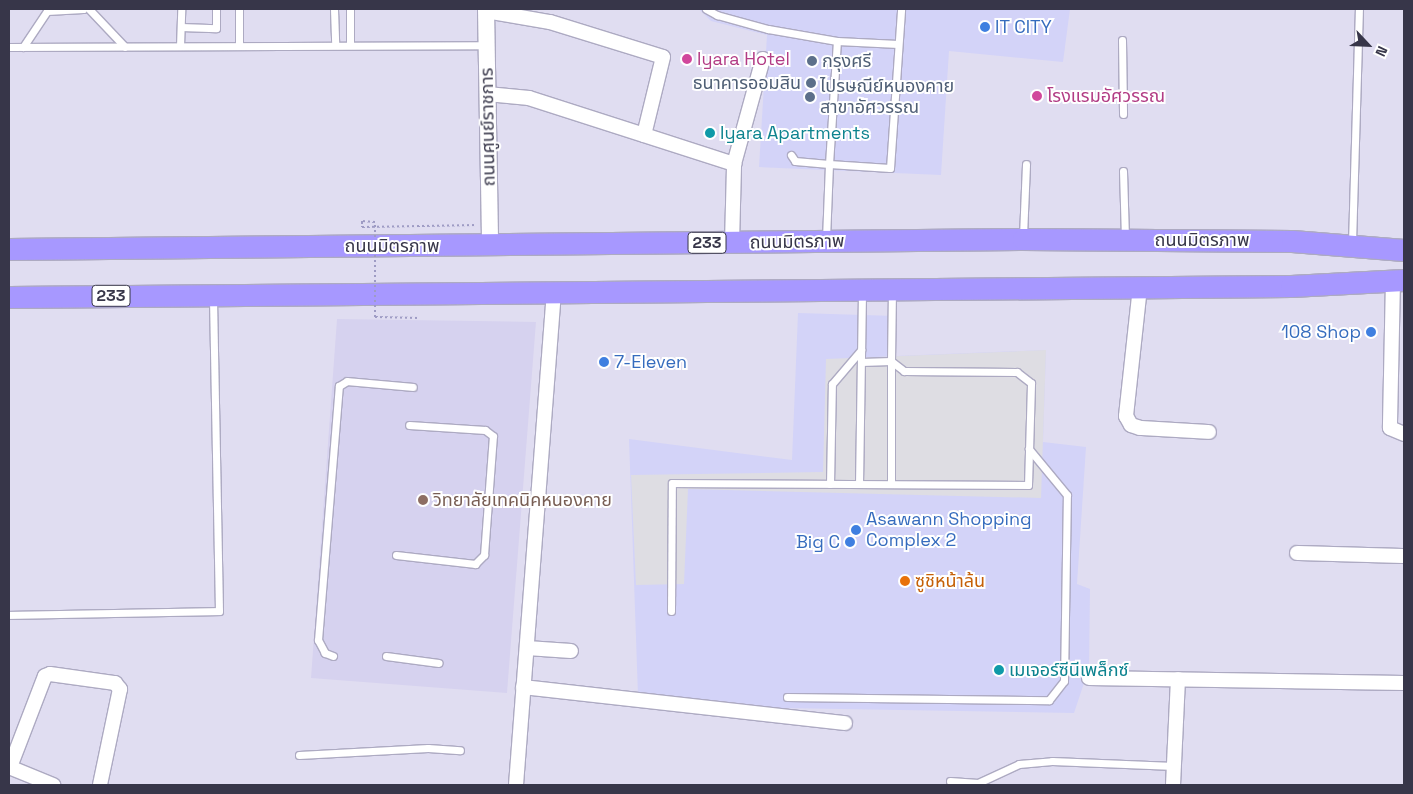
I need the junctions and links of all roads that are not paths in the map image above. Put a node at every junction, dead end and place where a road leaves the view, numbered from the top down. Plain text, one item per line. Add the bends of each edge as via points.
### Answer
1 (83, 9) edge
2 (88, 9) edge
3 (181, 9) edge
4 (216, 9) edge
5 (239, 9) edge
6 (334, 9) edge
7 (350, 9) edge
8 (706, 9) edge
9 (901, 9) edge
10 (1359, 9) edge
11 (486, 10) edge
12 (181, 27) junction
13 (1122, 40) dead end
14 (837, 41) junction
15 (486, 44) junction
16 (898, 44) junction
17 (350, 45) junction
18 (180, 46) junction
19 (239, 46) junction
20 (335, 46) junction
21 (9, 47) edge
22 (22, 47) junction
23 (125, 47) junction
24 (762, 59) dead end
25 (487, 94) junction
26 (1123, 114) dead end
27 (644, 135) junction
28 (791, 155) dead end
29 (734, 164) junction
30 (829, 164) junction
31 (1026, 164) dead end
32 (1123, 171) dead end
33 (490, 235) junction
34 (1022, 239) junction
35 (1125, 240) junction
36 (826, 241) junction
37 (732, 243) junction
38 (1352, 246) junction
39 (9, 248) edge
40 (1404, 250) edge
41 (1399, 280) edge
42 (1140, 287) junction
43 (862, 291) junction
44 (892, 291) junction
45 (554, 293) junction
46 (72, 296) junction
47 (213, 296) junction
48 (9, 297) edge
49 (9, 304) edge
50 (861, 350) junction
51 (861, 362) junction
52 (891, 362) junction
53 (413, 387) dead end
54 (409, 425) dead end
55 (1209, 432) dead end
56 (1404, 434) edge
57 (1029, 449) junction
58 (830, 484) junction
59 (859, 484) junction
60 (891, 484) junction
61 (1297, 553) dead end
62 (396, 556) dead end
63 (1404, 556) edge
64 (671, 611) dead end
65 (9, 614) edge
66 (526, 648) junction
67 (571, 651) dead end
68 (333, 656) dead end
69 (386, 656) dead end
70 (439, 663) dead end
71 (1090, 678) dead end
72 (1178, 679) junction
73 (1404, 683) edge
74 (523, 687) junction
75 (787, 697) dead end
76 (845, 723) dead end
77 (460, 750) dead end
78 (299, 755) dead end
79 (1174, 766) junction
80 (9, 767) edge
81 (950, 781) dead end
82 (53, 785) edge
83 (100, 785) edge
84 (516, 785) edge
85 (1173, 785) edge

1 - 22 lane via 48,11
2 - 23 lane
3 - 12 lane
4 - 12 lane via 216,28
5 - 19 lane
6 - 20 lane
7 - 17 lane
8 - 14 lane via 717,15 768,28
9 - 16 lane
10 - 38 lane
11 - 15 street, ถนนศูนย์ราชการ
11 - 27 street via 550,22 663,57
12 - 18 lane
13 - 26 lane
14 - 16 lane
14 - 30 lane
15 - 17 lane
15 - 25 street, ถนนศูนย์ราชการ
16 - 30 lane via 890,168
17 - 20 lane
18 - 19 lane
18 - 23 lane
19 - 20 lane
21 - 22 lane
22 - 23 lane
24 - 29 street
25 - 27 street via 529,98
25 - 33 street, ถนนศูนย์ราชการ
27 - 29 street
28 - 30 lane via 795,161
29 - 37 street
30 - 36 lane
31 - 34 lane
32 - 35 lane
33 - 37 main road, ถนนมิตรภาพ / 233
33 - 39 main road, ถนนมิตรภาพ / 233
34 - 35 main road, ถนนมิตรภาพ / 233
34 - 36 main road, ถนนมิตรภาพ / 233
35 - 38 main road, ถนนมิตรภาพ / 233 via 1292,241
36 - 37 main road, ถนนมิตรภาพ / 233
38 - 40 main road, ถนนมิตรภาพ / 233
41 - 42 main road, 233 via 1292,286
41 - 56 street via 1390,428
42 - 44 main road, 233
42 - 55 street via 1126,416 1131,425 1140,428
43 - 44 main road, 233
43 - 45 main road, 233
43 - 50 lane
44 - 52 lane
45 - 47 main road, 233
45 - 66 street
46 - 47 main road, 233
46 - 48 main road, 233
46 - 49 main road
47 - 65 lane via 219,611
50 - 51 lane
50 - 58 lane via 832,384
51 - 52 lane
51 - 59 lane
52 - 57 lane via 904,371 1017,372 1031,383
52 - 60 lane
53 - 68 lane via 347,381 339,386 318,640 326,653
54 - 62 lane via 485,430 493,436 484,555 475,564
57 - 60 lane via 1028,485
57 - 75 lane via 1067,495 1064,681 1049,700
58 - 59 lane
58 - 64 lane via 672,483
59 - 60 lane
61 - 63 street
66 - 67 street
66 - 74 street
69 - 70 lane
71 - 72 street
72 - 73 street
72 - 79 street
74 - 76 street
74 - 84 street
77 - 78 lane via 428,748
79 - 81 lane via 1052,761 1019,764 978,783
79 - 85 street
80 - 82 street
80 - 83 street via 45,676 115,683 120,690

